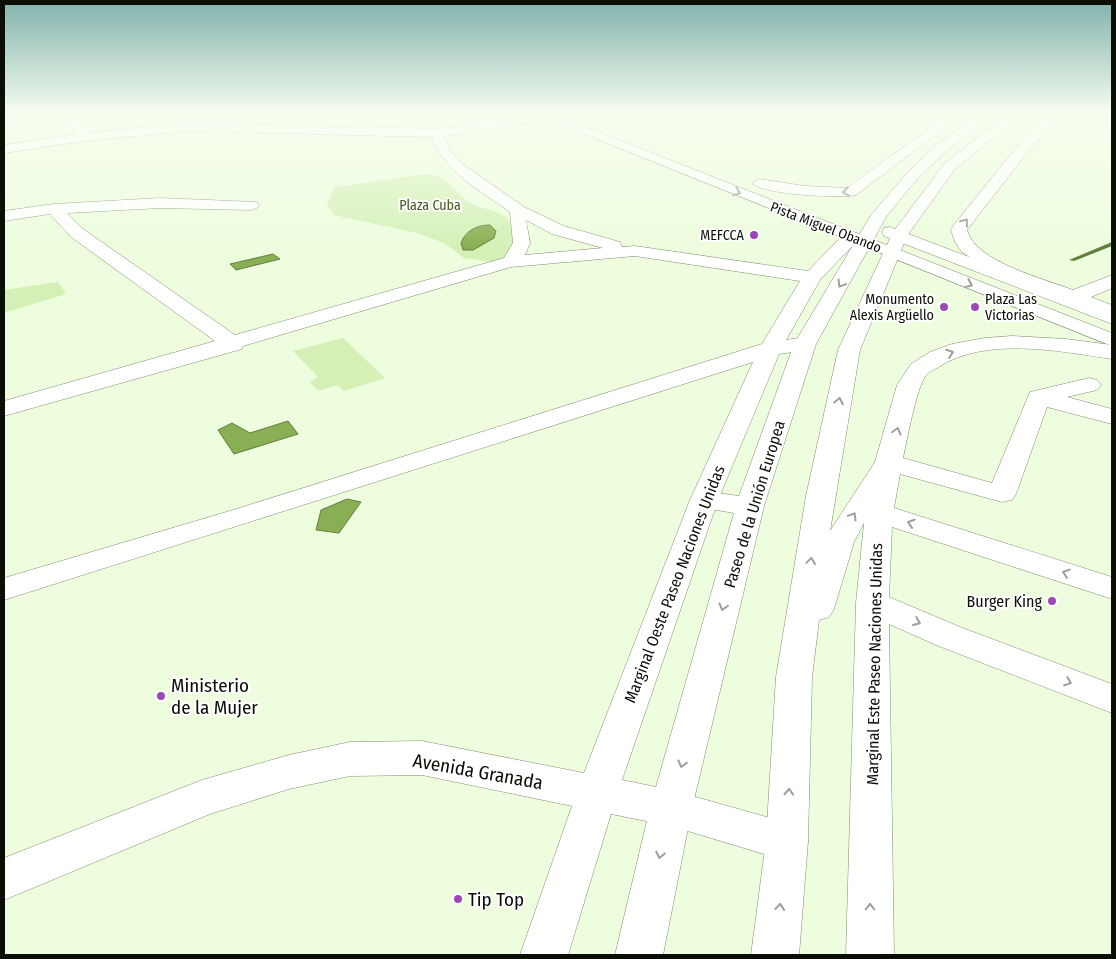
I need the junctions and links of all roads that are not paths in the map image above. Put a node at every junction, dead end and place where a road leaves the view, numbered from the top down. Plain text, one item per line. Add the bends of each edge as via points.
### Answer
1 (450, 159) edge
2 (665, 159) edge
3 (897, 159) edge
4 (931, 159) edge
5 (959, 159) edge
6 (1015, 159) edge
7 (250, 205) dead end
8 (822, 206) dead end
9 (54, 210) junction
10 (518, 210) junction
11 (4, 216) edge
12 (861, 231) junction
13 (898, 236) junction
14 (635, 250) junction
15 (890, 252) junction
16 (510, 262) junction
17 (812, 277) junction
18 (1112, 281) edge
19 (1073, 297) junction
20 (1112, 312) edge
21 (1112, 318) edge
22 (1112, 340) edge
23 (234, 344) junction
24 (805, 344) junction
25 (770, 349) junction
26 (1112, 352) edge
27 (1089, 385) junction
28 (1112, 391) edge
29 (1038, 397) junction
30 (1083, 409) junction
31 (4, 410) edge
32 (1112, 417) edge
33 (888, 462) junction
34 (704, 500) junction
35 (750, 506) junction
36 (879, 513) junction
37 (1112, 588) edge
38 (4, 589) edge
39 (872, 603) junction
40 (794, 677) junction
41 (1112, 699) edge
42 (597, 792) junction
43 (671, 808) junction
44 (787, 841) junction
45 (4, 880) edge
46 (544, 955) edge
47 (639, 955) edge
48 (775, 955) edge
49 (870, 955) edge

1 - 10 main road
2 -> 12 main road, Pista Miguel Obando
3 -> 8 main road, Pista Miguel Obando via 852,192 802,191 755,181
4 - 12 main road, Paseo de la Unión Europea
5 - 13 main road via 950,166
19 -> 6 main road via 982,259 959,235 959,230
7 - 9 main road via 160,203
9 - 11 main road
9 - 23 main road via 77,233
10 - 14 main road via 558,230
10 - 16 main road via 516,224 522,238 521,250
12 - 13 main road, Pista Miguel Obando
12 - 15 main road, Pista Miguel Obando
12 - 17 main road, Marginal Oeste Paseo Naciones Unidas
12 -> 24 main road, Paseo de la Unión Europea
13 - 15 main road
13 - 21 main road, Pista Miguel Obando
14 - 16 main road
14 - 17 main road
15 -> 22 main road, Pista Miguel Obando
40 -> 15 main road via 820,496 849,350
16 - 23 main road
17 - 25 main road, Marginal Oeste Paseo Naciones Unidas
18 - 19 main road
19 - 20 main road
23 - 31 main road
24 - 25 main road
24 - 35 main road, Paseo de la Unión Europea
25 - 34 main road, Marginal Oeste Paseo Naciones Unidas
25 - 38 main road
33 -> 26 main road, Marginal Este Paseo Naciones Unidas via 911,379 928,362 964,348 1002,343 1065,345
27 - 28 main road
27 - 29 main road
27 - 30 main road
29 - 30 main road
29 - 33 main road via 1002,494
30 - 32 main road
33 - 36 main road, Marginal Este Paseo Naciones Unidas
40 -> 33 main road via 839,542
34 - 35 main road
34 - 42 main road, Marginal Oeste Paseo Naciones Unidas
35 -> 43 main road, Paseo de la Unión Europea
37 -> 36 main road
36 - 39 main road, Marginal Este Paseo Naciones Unidas
39 -> 41 main road
49 -> 39 main road, Marginal Este Paseo Naciones Unidas
44 -> 40 main road
42 - 43 main road, Avenida Granada
42 - 45 main road, Avenida Granada via 422,758 350,759 289,772 202,798
42 - 46 main road, Marginal Oeste Paseo Naciones Unidas
43 - 44 main road, Avenida Granada
43 -> 47 main road, Paseo de la Unión Europea
48 -> 44 main road

